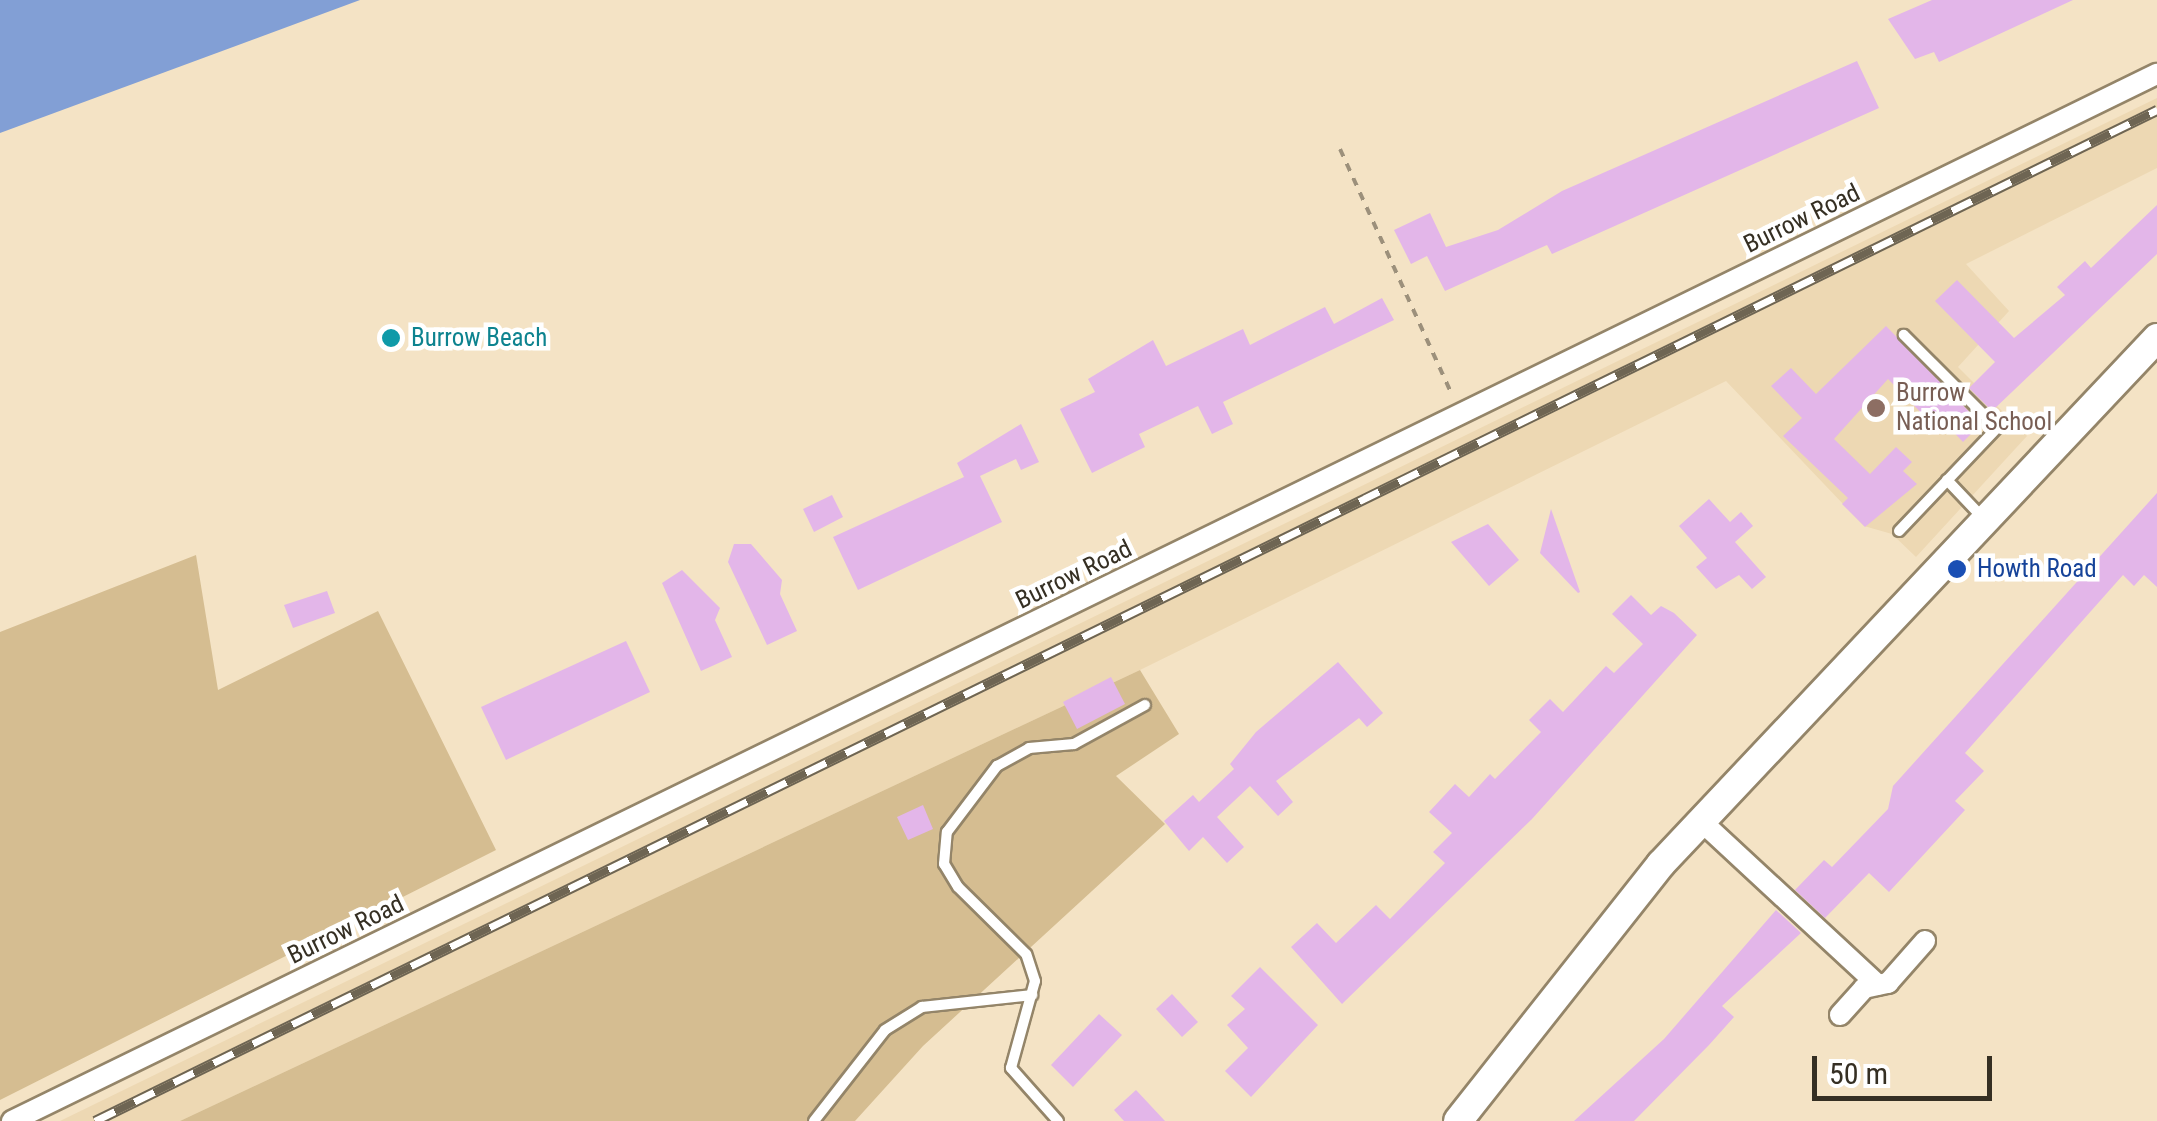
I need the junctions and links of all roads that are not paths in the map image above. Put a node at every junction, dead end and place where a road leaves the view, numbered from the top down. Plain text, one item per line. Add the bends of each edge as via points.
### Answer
1 (2157, 74) edge
2 (1904, 335) dead end
3 (2157, 338) edge
4 (1947, 480) junction
5 (1983, 518) junction
6 (1899, 530) dead end
7 (1144, 705) dead end
8 (1701, 821) junction
9 (1926, 941) dead end
10 (1878, 985) junction
11 (1032, 995) junction
12 (1840, 1015) dead end
13 (12, 1121) edge
14 (814, 1121) edge
15 (1058, 1121) edge
16 (1458, 1121) edge

1 - 13 street, Burrow Road
2 - 4 lane via 1998,428
3 - 5 main road
4 - 5 lane
4 - 6 lane
5 - 8 main road
7 - 11 lane via 1074,744 1029,748 998,766 947,832 944,864 975,910 1026,954
8 - 10 street
8 - 16 main road
9 - 10 street
10 - 12 street
11 - 14 lane via 922,1007 885,1030
11 - 15 lane via 1010,1068

